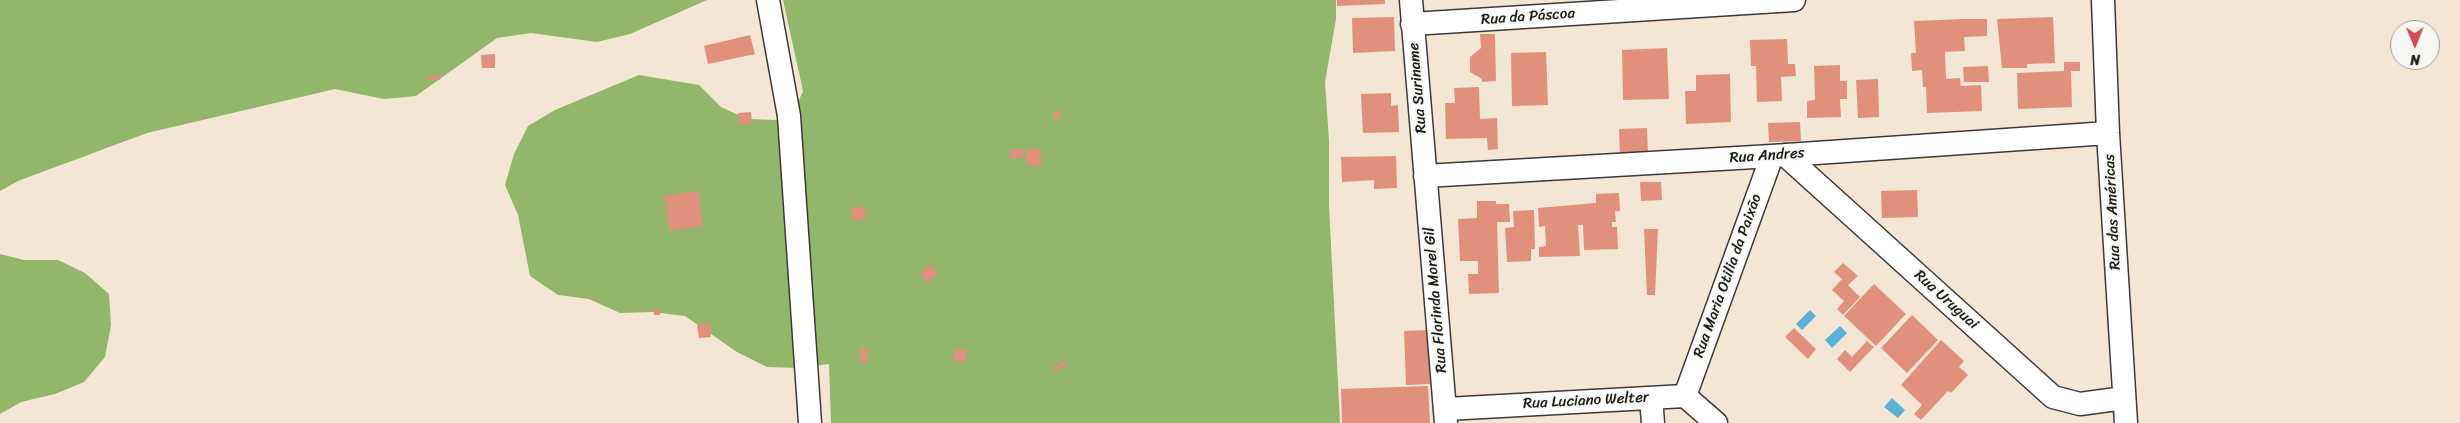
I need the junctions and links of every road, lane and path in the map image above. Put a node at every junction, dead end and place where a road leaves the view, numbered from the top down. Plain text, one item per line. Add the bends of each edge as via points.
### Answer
1 (768, 0) edge
2 (1411, 0) edge
3 (1794, 0) edge
4 (2103, 0) edge
5 (1412, 24) junction
6 (2108, 132) junction
7 (1779, 156) junction
8 (1425, 176) junction
9 (1685, 396) junction
10 (1652, 398) junction
11 (2124, 398) junction
12 (1446, 416) edge
13 (810, 423) edge
14 (1653, 423) edge
15 (1716, 423) edge
16 (2126, 423) edge

1 - 13 street via 789,116
2 - 5 street, Rua Suriname
3 - 5 street, Rua da Páscoa
4 - 6 street, Rua das Américas
5 - 8 street, Rua Suriname
6 - 7 street, Rua Andres
6 - 11 street, Rua das Américas
7 - 8 street, Rua Andres
7 - 9 street, Rua Maria Otilia da Paixão
7 - 11 street, Rua Uruguai via 2053,397 2080,404
8 - 12 street, Rua Florinda Morel Gil
9 - 10 street, Rua Luciano Welter
9 - 15 street
10 - 12 street, Rua Luciano Welter
10 - 14 street
11 - 16 street, Rua das Américas

